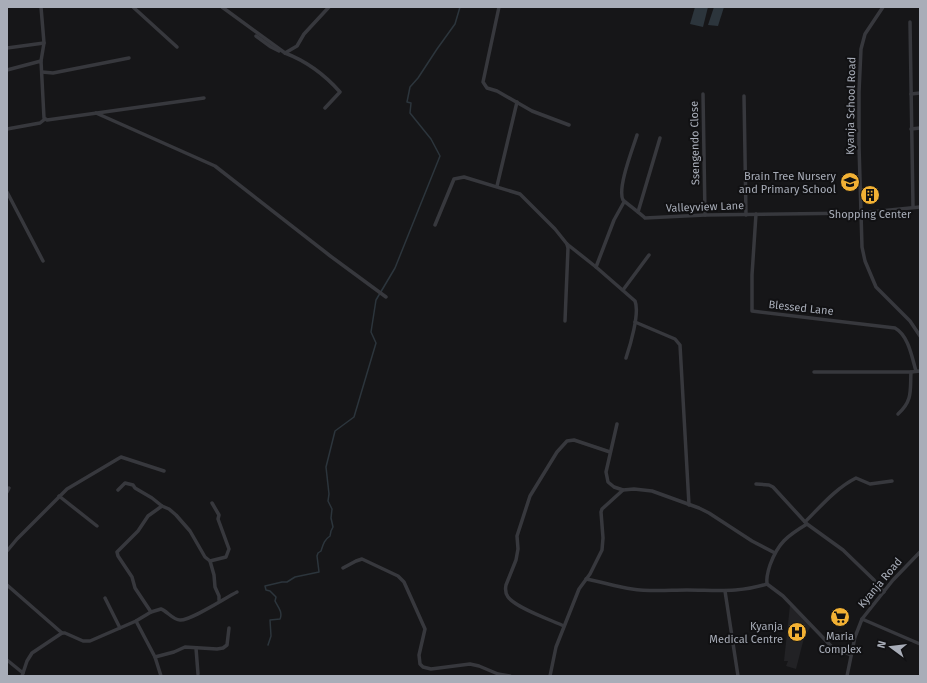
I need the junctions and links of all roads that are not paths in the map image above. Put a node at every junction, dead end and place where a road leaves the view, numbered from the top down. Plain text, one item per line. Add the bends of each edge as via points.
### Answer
1 (41, 7) edge
2 (133, 7) edge
3 (222, 7) edge
4 (330, 7) edge
5 (499, 7) edge
6 (883, 7) edge
7 (910, 22) dead end
8 (256, 36) dead end
9 (44, 43) junction
10 (177, 47) dead end
11 (7, 48) edge
12 (285, 53) junction
13 (129, 58) dead end
14 (41, 61) junction
15 (7, 70) edge
16 (42, 72) junction
17 (920, 93) edge
18 (703, 94) dead end
19 (911, 94) junction
20 (744, 96) dead end
21 (204, 98) dead end
22 (517, 102) junction
23 (325, 108) dead end
24 (96, 113) junction
25 (45, 119) junction
26 (569, 125) dead end
27 (920, 128) edge
28 (7, 129) edge
29 (911, 129) junction
30 (637, 136) dead end
31 (660, 138) dead end
32 (497, 186) junction
33 (7, 192) edge
34 (624, 202) junction
35 (913, 207) junction
36 (920, 207) edge
37 (638, 212) junction
38 (860, 213) junction
39 (746, 214) junction
40 (756, 214) junction
41 (705, 215) junction
42 (434, 225) dead end
43 (567, 244) junction
44 (649, 255) dead end
45 (43, 261) dead end
46 (596, 267) junction
47 (623, 290) junction
48 (386, 297) dead end
49 (565, 321) dead end
50 (635, 322) junction
51 (920, 336) edge
52 (626, 358) dead end
53 (918, 371) edge
54 (814, 372) dead end
55 (911, 372) junction
56 (898, 414) dead end
57 (617, 424) dead end
58 (610, 452) junction
59 (164, 472) dead end
60 (892, 481) dead end
61 (756, 484) dead end
62 (118, 490) dead end
63 (623, 490) junction
64 (59, 496) junction
65 (212, 503) dead end
66 (689, 505) junction
67 (162, 506) junction
68 (806, 523) junction
69 (97, 526) dead end
70 (7, 551) edge
71 (920, 552) edge
72 (775, 553) junction
73 (210, 561) junction
74 (343, 568) dead end
75 (586, 579) junction
76 (767, 584) junction
77 (7, 585) edge
78 (725, 591) junction
79 (236, 592) dead end
80 (884, 592) junction
81 (105, 598) dead end
82 (220, 600) junction
83 (151, 612) junction
84 (862, 619) junction
85 (136, 621) junction
86 (564, 626) junction
87 (120, 628) junction
88 (229, 628) dead end
89 (62, 633) junction
90 (920, 644) edge
91 (196, 648) junction
92 (851, 655) junction
93 (155, 657) junction
94 (7, 660) edge
95 (22, 674) edge
96 (198, 674) dead end
97 (161, 676) edge
98 (510, 676) edge
99 (550, 676) edge
100 (738, 676) edge
101 (847, 676) edge

1 - 9 street
2 - 10 street
3 - 12 street
4 - 12 street via 304,34 297,46
5 - 22 street via 483,82 487,88
6 - 38 street, Kyanja School Road via 865,34 861,49
7 - 19 street
8 - 12 street
9 - 11 street
9 - 14 street
12 - 23 street via 311,66 340,92
13 - 16 street via 53,73
14 - 15 street
14 - 16 street
16 - 25 street
17 - 19 street
18 - 41 street, Ssengendo Close
19 - 29 street
20 - 39 street
21 - 24 street
22 - 26 street via 532,111
22 - 32 street
24 - 25 street
24 - 48 street via 215,166
25 - 28 street via 40,123
27 - 29 street
29 - 35 street
30 - 34 street via 626,169 622,193
31 - 37 street
32 - 42 street via 464,177 454,179
32 - 43 street via 520,194
33 - 45 street
34 - 37 street, Valleyview Lane
34 - 46 street via 614,220
35 - 36 street, Valleyview Lane
35 - 38 street, Valleyview Lane
37 - 41 street, Valleyview Lane via 645,218
38 - 40 street, Valleyview Lane
38 - 51 street, Kyanja School Road via 862,247 872,280 882,294 910,321
39 - 40 street, Valleyview Lane
39 - 41 street, Valleyview Lane
40 - 53 street, Blessed Lane via 752,311 895,328 906,341
43 - 46 street
43 - 49 street
44 - 47 street
46 - 47 street
47 - 50 street via 637,304
50 - 52 street
50 - 66 street via 675,339 680,345
53 - 55 street
54 - 55 street
55 - 56 street via 909,400
57 - 58 street
58 - 63 street via 606,477 611,486
58 - 86 street via 574,440 565,443 532,491 517,536 517,555 506,585 507,595 511,601 523,608
59 - 64 street via 122,457 68,487
60 - 68 street via 870,484 856,478 819,507
61 - 68 street via 772,486
62 - 67 street via 125,483 132,484
63 - 66 street via 646,490
63 - 75 street via 602,509 603,545
64 - 69 street
64 - 70 street
65 - 73 street via 219,515 218,519 229,550 226,556
66 - 72 street via 709,513
67 - 73 street via 176,515 190,531
67 - 83 street via 148,516 117,554
68 - 72 street via 783,541
68 - 80 street via 843,550
71 - 80 street, Kyanja Road
72 - 76 street
73 - 82 street
74 - 98 street via 362,559 398,576 404,582 425,629 419,655 423,667 431,670 470,664
75 - 78 street via 628,589
75 - 86 street via 579,589
76 - 78 street
76 - 92 street via 783,596 832,647
77 - 89 street
78 - 100 street
79 - 82 street
80 - 84 street, Kyanja Road
81 - 87 street
82 - 83 street via 181,620 161,609
83 - 85 street
84 - 90 street
84 - 92 street, Kyanja Road
85 - 87 street
85 - 93 street
86 - 99 street via 554,654
87 - 89 street via 86,641
88 - 91 street via 225,647
89 - 95 street via 32,653
91 - 93 street via 185,647
91 - 96 street
92 - 101 street, Kyanja Road
93 - 97 street
94 - 95 street

